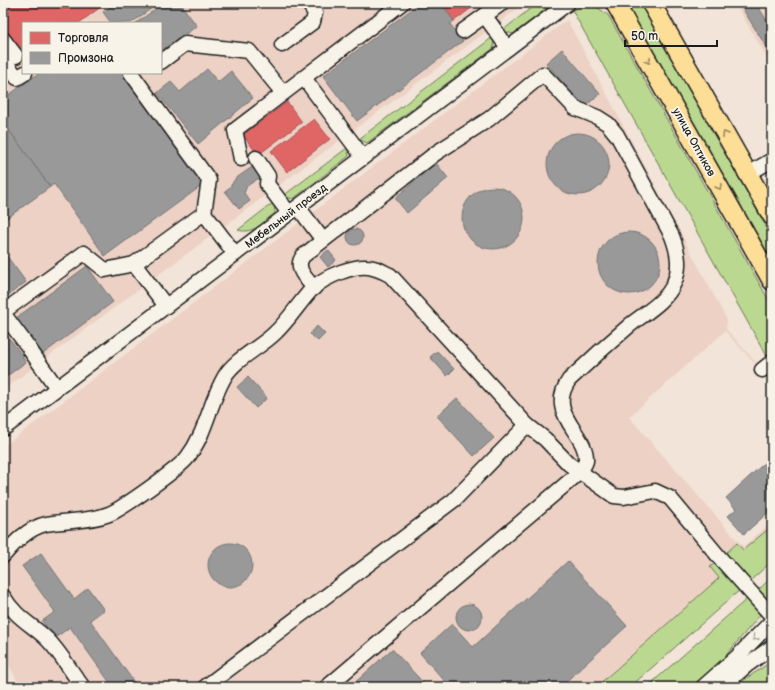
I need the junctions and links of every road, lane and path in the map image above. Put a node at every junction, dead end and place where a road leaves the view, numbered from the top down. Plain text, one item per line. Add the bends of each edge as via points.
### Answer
1 (308, 3) edge
2 (402, 3) edge
3 (502, 3) edge
4 (568, 3) edge
5 (615, 3) edge
6 (651, 3) edge
7 (485, 16) junction
8 (463, 31) dead end
9 (3, 39) edge
10 (282, 46) dead end
11 (508, 48) junction
12 (9, 57) edge
13 (162, 61) edge
14 (23, 74) edge
15 (132, 74) edge
16 (304, 78) junction
17 (283, 93) junction
18 (363, 157) junction
19 (256, 158) dead end
20 (241, 159) dead end
21 (772, 160) edge
22 (748, 174) junction
23 (293, 210) junction
24 (204, 213) junction
25 (772, 216) edge
26 (322, 240) junction
27 (235, 254) junction
28 (134, 264) junction
29 (772, 281) edge
30 (314, 288) junction
31 (166, 306) junction
32 (3, 313) edge
33 (57, 388) junction
34 (527, 425) junction
35 (3, 429) edge
36 (580, 472) junction
37 (3, 556) edge
38 (3, 596) edge
39 (772, 616) edge
40 (772, 621) edge
41 (772, 647) edge
42 (83, 687) edge
43 (205, 687) edge
44 (327, 687) edge
45 (703, 687) edge
46 (722, 687) edge

1 - 10 street via 315,13 313,22
2 - 16 street
3 - 7 street
4 - 11 street, Мебельный проезд
5 -> 29 main road, улица Оптиков
22 -> 6 main road
7 - 8 street
7 - 11 street
9 - 12 street
11 - 18 street, Мебельный проезд
12 - 14 street via 17,78
13 - 17 street via 185,44 249,51
15 - 24 street via 209,180
16 - 17 street
16 - 18 street
17 - 20 street via 235,130
18 - 23 street, Мебельный проезд
19 - 23 street via 268,176 267,184
21 - 22 street
22 - 25 main road
23 - 26 street
23 - 27 street, Мебельный проезд
24 - 27 street
24 - 28 street
26 - 30 street via 299,261 302,274
26 - 36 street via 436,153 489,119 543,74 575,108 608,124 617,135 672,236 678,252 678,269 674,285 662,300 630,325 562,389 561,402 565,415 584,450 586,462
27 - 31 street, Мебельный проезд
28 - 31 street
28 - 32 street via 105,270 84,253
30 - 34 street via 345,271 359,267 374,268 390,275
30 - 37 street via 275,333 226,374 204,431 185,460 119,509 96,517 45,524 20,539
31 - 33 street, Мебельный проезд
32 - 33 street
33 - 35 street, Мебельный проезд
34 - 36 street
34 - 43 street via 454,500
36 - 39 street via 614,496 624,497 655,491 670,498
36 - 44 street
38 - 42 street via 10,608 23,621 48,640
40 -> 45 street
41 - 46 street

